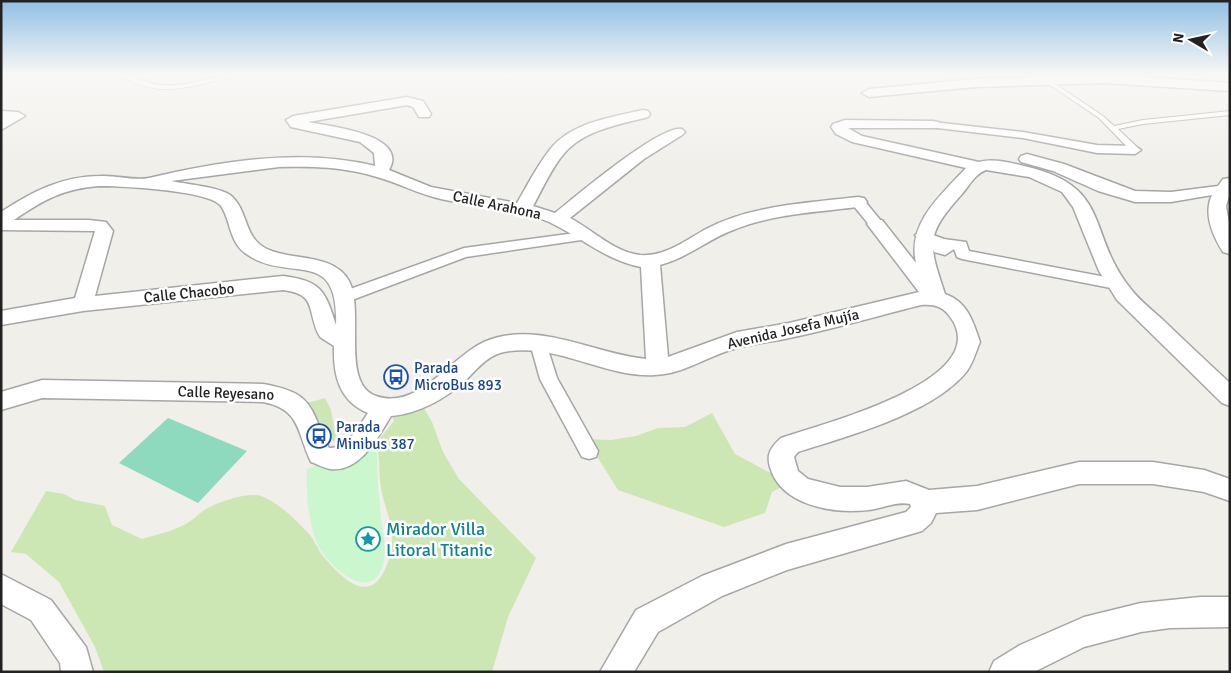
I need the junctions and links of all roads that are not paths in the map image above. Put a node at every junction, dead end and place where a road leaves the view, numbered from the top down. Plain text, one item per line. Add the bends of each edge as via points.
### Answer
1 (375, 106) edge
2 (419, 106) edge
3 (1085, 106) edge
4 (424, 114) dead end
5 (643, 114) dead end
6 (1230, 114) edge
7 (1, 115) edge
8 (933, 124) joint
9 (1, 126) edge
10 (1113, 128) junction
11 (677, 132) dead end
12 (1135, 150) joint
13 (977, 166) junction
14 (1008, 168) junction
15 (380, 172) junction
16 (152, 183) junction
17 (1225, 187) edge
18 (858, 202) joint
19 (523, 208) junction
20 (1, 220) edge
21 (557, 220) junction
22 (876, 224) joint
23 (1, 225) edge
24 (922, 235) junction
25 (583, 236) junction
26 (1230, 248) edge
27 (650, 262) junction
28 (1116, 284) junction
29 (347, 296) junction
30 (936, 296) junction
31 (83, 304) junction
32 (1, 318) edge
33 (344, 338) junction
34 (538, 343) junction
35 (658, 367) junction
36 (4, 396) edge
37 (1230, 397) edge
38 (384, 408) junction
39 (589, 451) dead end
40 (1230, 490) edge
41 (923, 502) junction
42 (1, 588) edge
43 (1230, 612) edge
44 (77, 672) edge
45 (616, 672) edge
46 (1005, 672) edge

1 - 15 street via 292,120 296,125 372,142 384,156 384,167
2 - 4 street
3 - 10 lane
5 - 19 street via 598,127 560,147
6 - 10 lane
7 - 9 street via 18,116
8 - 12 street via 1023,134 1098,149
8 - 13 street via 845,124 838,127 857,139
10 - 12 lane
11 - 21 street via 638,156
13 - 14 street
13 - 24 street via 931,217
14 - 17 street via 1009,158 1040,160 1111,188 1150,198 1192,195
14 - 28 street via 1047,177 1074,194
15 - 16 street, Calle Arahona via 331,163 281,160 176,175
15 - 19 street, Calle Arahona via 428,191
16 - 20 street via 96,182 61,186
16 - 29 street via 222,197 230,203 241,238 252,249 327,270 339,279
17 - 26 street via 1216,212
18 - 22 street
18 - 27 street via 798,209 733,223
19 - 21 street, Calle Arahona
21 - 25 street, Calle Arahona
22 - 30 street
23 - 31 street via 100,226 104,231
24 - 28 street via 938,240 939,249 945,250 946,243 960,246 962,254
24 - 30 street via 922,253
25 - 27 street, Calle Arahona via 615,254
25 - 29 street via 464,253
27 - 35 street
28 - 37 street
29 - 33 street
30 - 35 street, Avenida Josefa Mujía via 735,341
30 - 41 street via 946,301 966,325 967,351 948,375 926,394 901,407 790,446 781,459 783,472 789,481 806,492 832,498 868,499 905,491 919,496
31 - 32 street, Calle Chacobo
31 - 33 street, Calle Chacobo via 283,283 303,284 317,299 327,332 338,339
33 - 38 street via 348,382 353,393 374,407
34 - 35 street, Avenida Josefa Mujía via 634,365
34 - 38 street, Avenida Josefa Mujía via 497,345 484,351 426,396
34 - 39 street via 549,379
36 - 38 street, Calle Reyesano via 42,389 280,395 301,408 320,455 334,458 346,455 359,445
40 - 41 street via 1211,482 1153,473 1079,473 978,498
41 - 45 street via 922,515 913,522 786,557 712,586 662,612 647,621
42 - 44 street via 41,610 75,658
43 - 46 street via 1131,617 1069,636 1030,655

